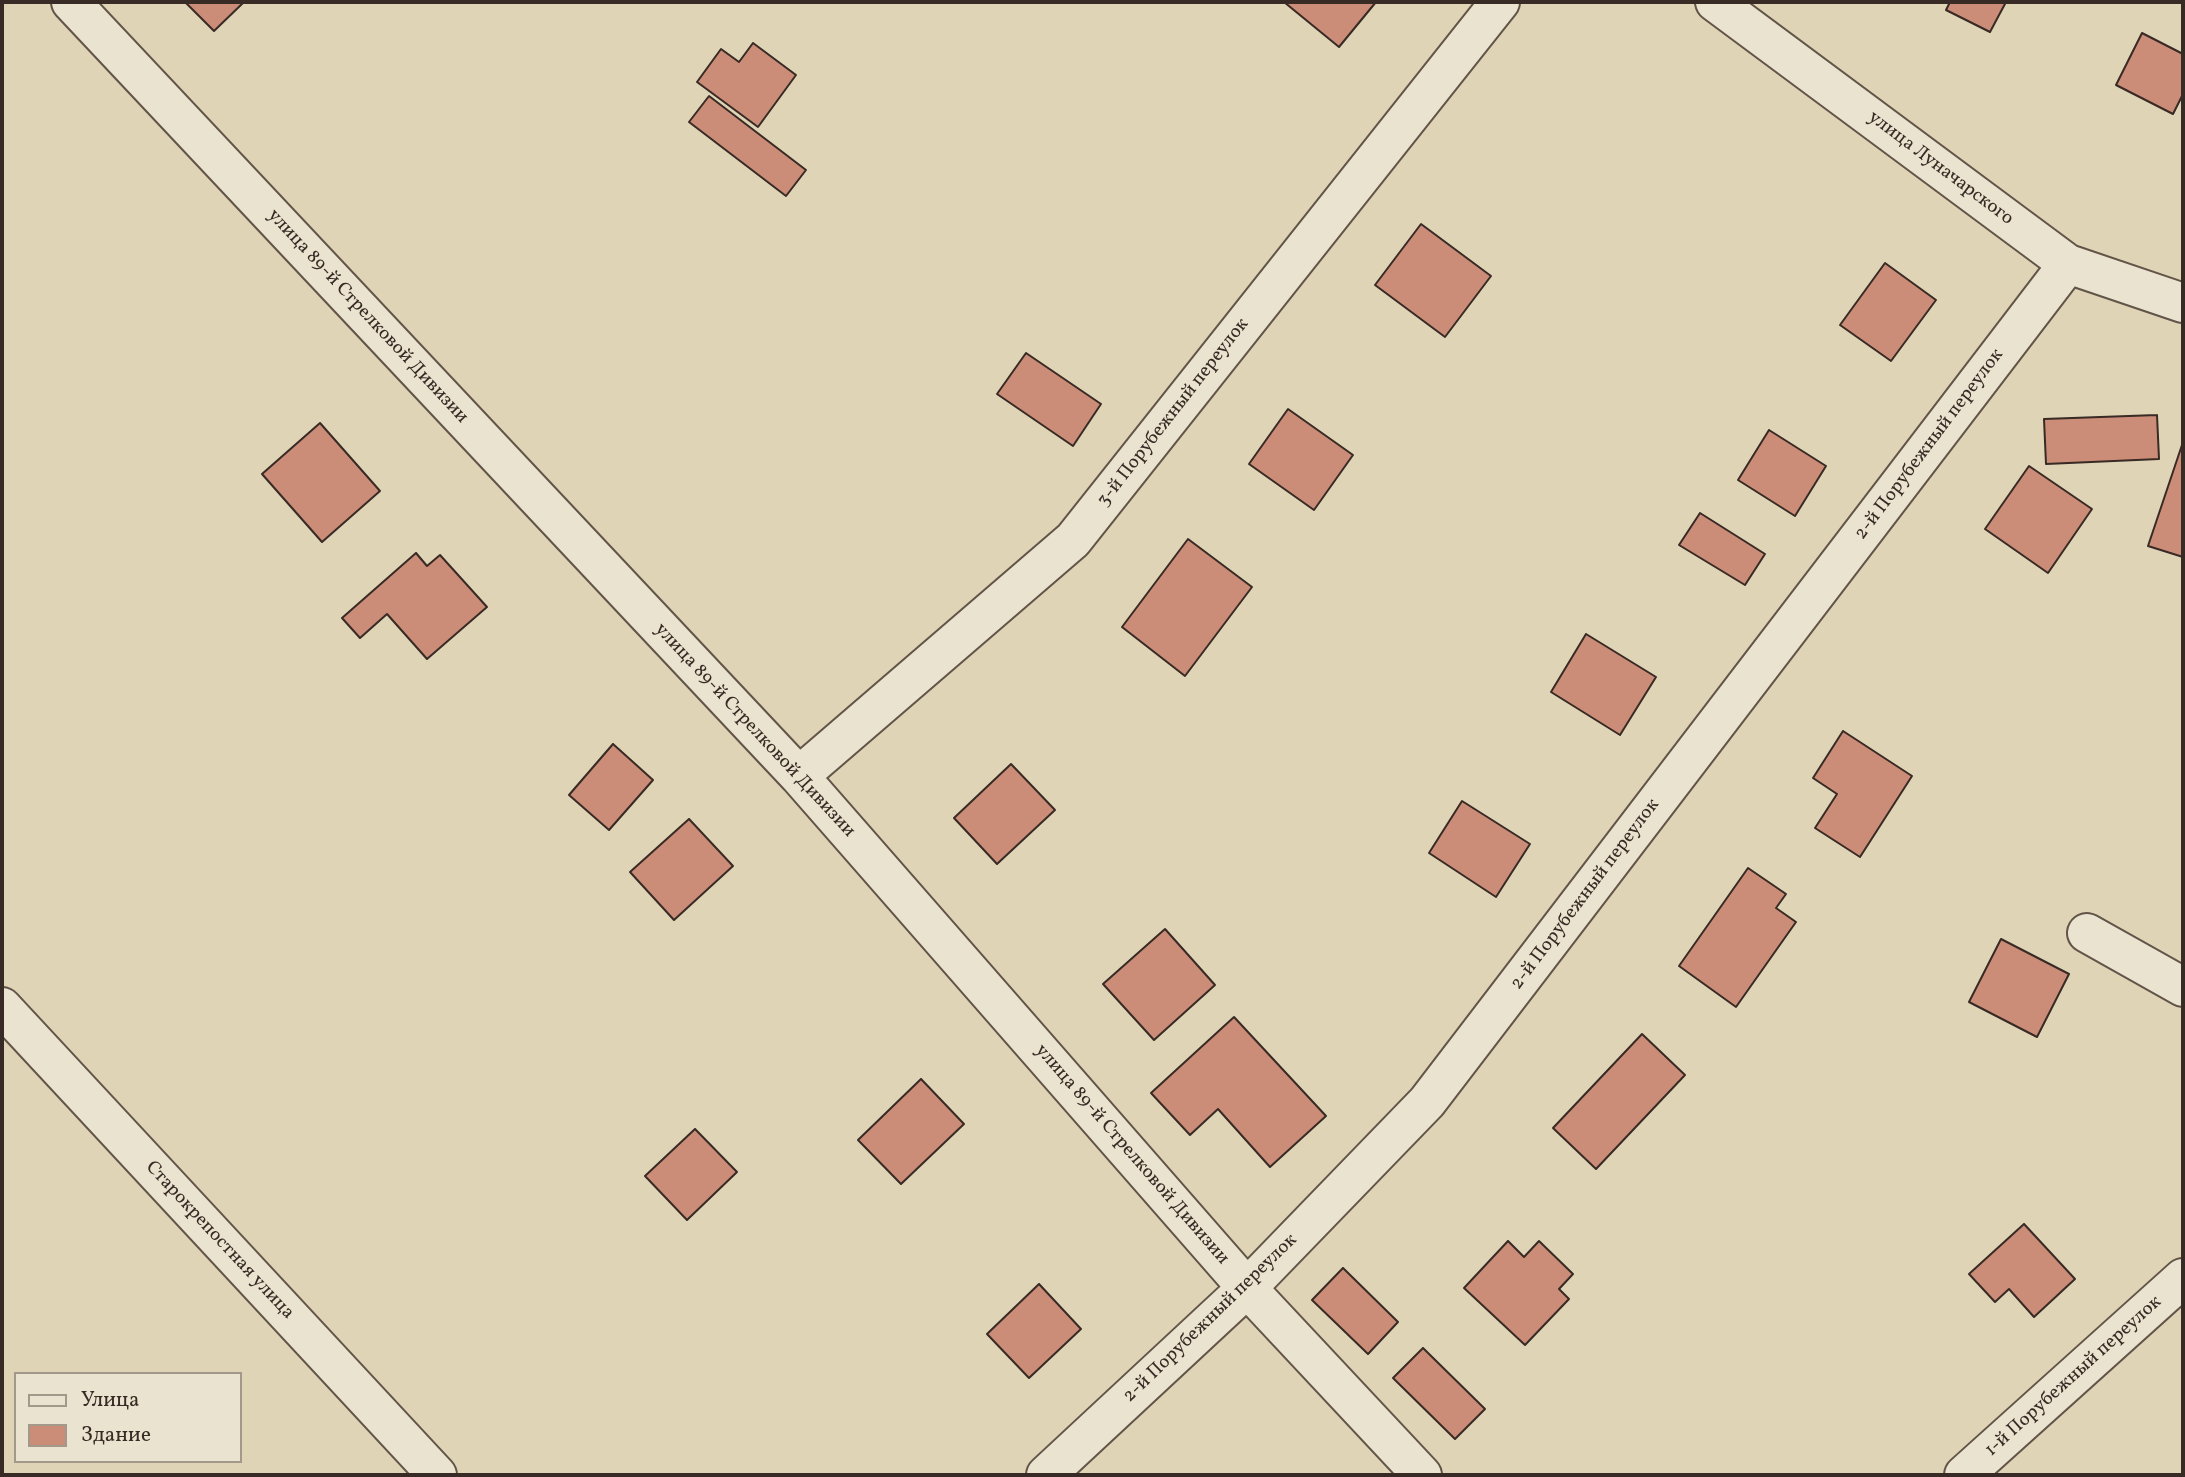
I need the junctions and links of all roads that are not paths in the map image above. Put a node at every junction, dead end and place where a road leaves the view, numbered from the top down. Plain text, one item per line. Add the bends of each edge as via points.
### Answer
1 (71, 2) edge
2 (1500, 2) edge
3 (1715, 2) edge
4 (2068, 264) junction
5 (2183, 303) edge
6 (799, 776) junction
7 (2087, 933) dead end
8 (2183, 986) edge
9 (2, 1007) edge
10 (2183, 1278) edge
11 (1247, 1289) junction
12 (437, 1475) edge
13 (1046, 1475) edge
14 (1422, 1475) edge
15 (1964, 1475) edge

1 - 6 street, улица 89-й Стрелковой Дивизии
2 - 6 street, 3-й Порубежный переулок via 1073,540
3 - 4 street, улица Луначарского
4 - 5 street, улица Луначарского
4 - 11 street, 2-й Порубежный переулок via 1427,1102
6 - 11 street, улица 89-й Стрелковой Дивизии
7 - 8 street
9 - 12 street, Старокрепостная улица
10 - 15 street, 1-й Порубежный переулок
11 - 13 street, 2-й Порубежный переулок
11 - 14 street, улица 89-й Стрелковой Дивизии

